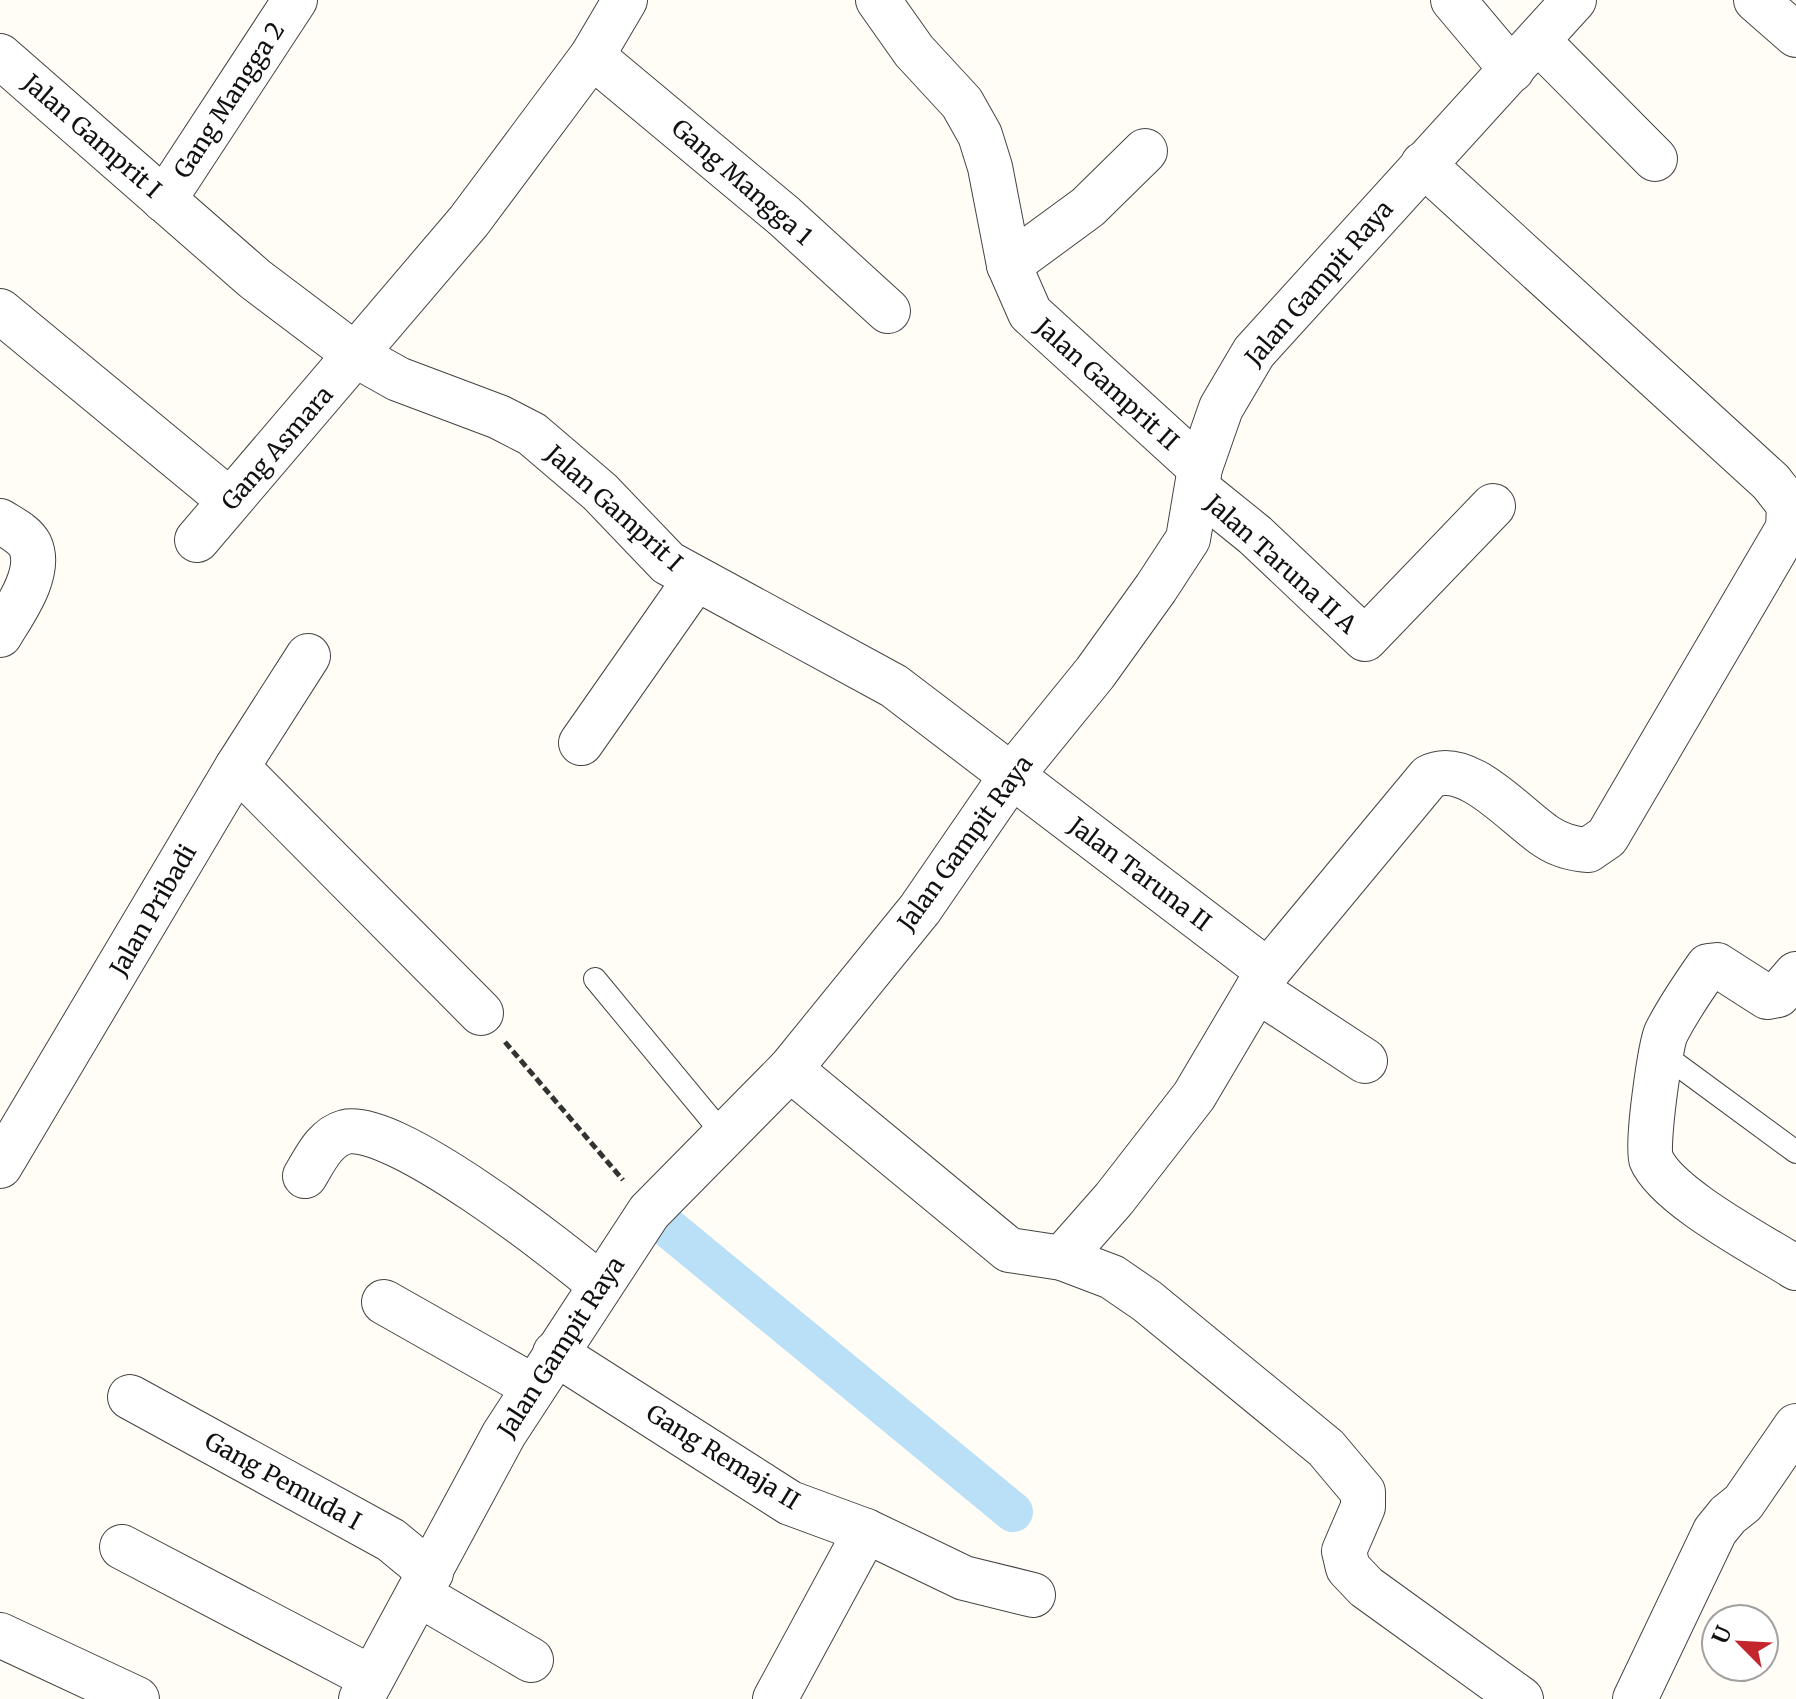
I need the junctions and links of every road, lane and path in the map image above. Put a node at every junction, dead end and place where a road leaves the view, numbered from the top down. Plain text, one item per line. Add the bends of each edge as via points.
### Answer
1 (295, 0) edge
2 (625, 0) edge
3 (1453, 0) edge
4 (1574, 0) edge
5 (1756, 0) edge
6 (892, 7) edge
7 (1796, 35) edge
8 (1525, 55) junction
9 (0, 56) edge
10 (592, 56) junction
11 (1145, 151) dead end
12 (1655, 159) dead end
13 (1423, 164) junction
14 (164, 200) junction
15 (1009, 265) junction
16 (0, 311) edge
17 (888, 311) dead end
18 (357, 356) junction
19 (1199, 478) junction
20 (229, 500) junction
21 (1493, 506) dead end
22 (0, 521) edge
23 (197, 540) dead end
24 (695, 580) junction
25 (0, 635) edge
26 (308, 656) dead end
27 (581, 743) dead end
28 (237, 767) junction
29 (1012, 775) junction
30 (1796, 974) edge
31 (595, 979) dead end
32 (1263, 981) junction
33 (481, 1013) joint
34 (1660, 1052) junction
35 (1365, 1061) dead end
36 (790, 1069) junction
37 (724, 1135) junction
38 (1796, 1152) edge
39 (0, 1166) edge
40 (305, 1176) dead end
41 (649, 1212) junction
42 (1062, 1258) junction
43 (1796, 1268) edge
44 (599, 1284) junction
45 (384, 1302) dead end
46 (544, 1370) junction
47 (130, 1397) dead end
48 (1796, 1426) edge
49 (866, 1531) junction
50 (122, 1547) dead end
51 (424, 1583) junction
52 (1033, 1595) dead end
53 (0, 1635) edge
54 (531, 1660) dead end
55 (366, 1688) edge
56 (137, 1699) edge
57 (775, 1699) edge
58 (1521, 1699) edge
59 (1635, 1699) edge

1 - 14 street, Gang Mangga 2
2 - 10 street
3 - 8 street
4 - 8 street, Jalan Gampit Raya
5 - 7 street
6 - 15 street, Jalan Gamprit II via 980,135
8 - 12 street
8 - 13 street, Jalan Gampit Raya
9 - 14 street, Jalan Gamprit I
10 - 17 street, Gang Mangga 1 via 784,216
10 - 18 street via 514,165
11 - 15 street via 1088,207
13 - 19 street, Jalan Gampit Raya via 1254,352 1221,408
13 - 32 street via 1771,482 1789,505 1788,528 1607,837 1588,850 1572,849 1548,838 1467,776 1439,772 1429,777
14 - 18 street, Jalan Gamprit I via 255,279
15 - 19 street, Jalan Gamprit II via 1030,313
16 - 20 street
18 - 20 street, Gang Asmara
18 - 24 street, Jalan Gamprit I via 398,379 532,434 600,492 648,546
19 - 21 street, Jalan Taruna II A via 1365,639
19 - 29 street, Jalan Gampit Raya via 1188,539 1095,673
20 - 23 street, Gang Asmara
22 - 25 street via 22,535 33,560 22,598
24 - 27 street
24 - 29 street, Jalan Gamprit I via 894,686
26 - 28 street, Jalan Pribadi
28 - 33 street
28 - 39 street, Jalan Pribadi
29 - 32 street, Jalan Taruna II
29 - 36 street, Jalan Gampit Raya via 920,909
30 - 34 street via 1778,995 1767,997 1717,965 1708,966
31 - 37 lane
32 - 35 street, Jalan Taruna II
32 - 42 street via 1194,1096
33 - 41 path
34 - 38 lane
34 - 43 street via 1650,1159 1695,1204
36 - 37 street, Jalan Gampit Raya
36 - 42 street via 1009,1250
37 - 41 street, Jalan Gampit Raya
40 - 44 street via 325,1144 341,1133 354,1131 409,1151 465,1183
41 - 44 street, Jalan Gampit Raya
42 - 58 street via 1112,1277 1147,1301 1326,1448 1363,1492 1363,1507 1344,1551 1348,1568 1366,1587
44 - 46 street, Jalan Gampit Raya
45 - 46 street, Gang Remaja II
46 - 49 street, Gang Remaja II via 790,1503
46 - 51 street, Jalan Gampit Raya
47 - 51 street, Gang Pemuda I via 391,1540
48 - 59 street via 1743,1503 1715,1531
49 - 52 street, Gang Remaja II via 964,1578
49 - 57 street
50 - 55 street
51 - 54 street, Gang Pemuda I
51 - 55 street, Jalan Gampit Raya
53 - 56 street

